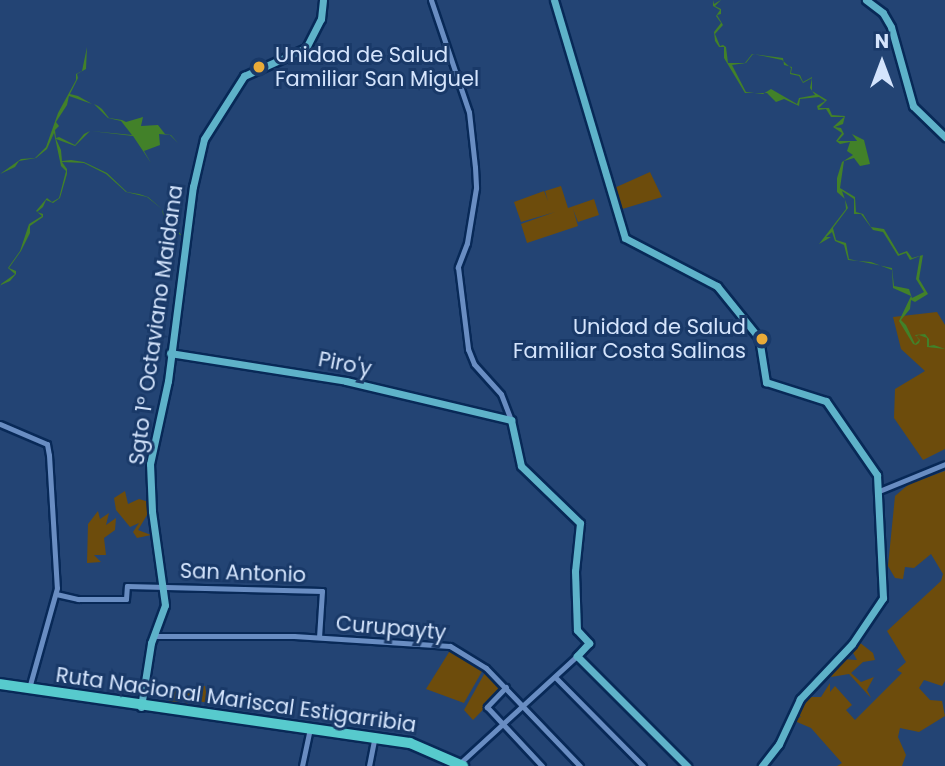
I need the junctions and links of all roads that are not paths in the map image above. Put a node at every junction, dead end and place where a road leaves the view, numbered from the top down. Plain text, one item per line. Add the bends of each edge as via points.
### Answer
1 (323, 0) edge
2 (431, 0) edge
3 (554, 0) edge
4 (866, 0) edge
5 (945, 137) edge
6 (170, 353) junction
7 (511, 420) junction
8 (0, 424) edge
9 (945, 464) edge
10 (879, 491) junction
11 (163, 586) junction
12 (56, 594) junction
13 (153, 636) junction
14 (319, 637) junction
15 (578, 656) junction
16 (556, 678) junction
17 (0, 685) edge
18 (506, 687) junction
19 (29, 688) junction
20 (523, 705) junction
21 (142, 706) junction
22 (503, 723) junction
23 (310, 730) junction
24 (374, 740) junction
25 (459, 765) edge
26 (302, 766) edge
27 (369, 766) edge
28 (542, 766) edge
29 (580, 766) edge
30 (643, 766) edge
31 (687, 766) edge
32 (762, 766) edge

1 - 6 main road, Sgto 1° Octaviano Maidana via 321,19 306,48 244,76 205,134
2 - 7 street via 469,112 475,167 467,243 458,267 468,349 474,364 501,394
3 - 10 main road via 625,238 717,286 759,338 766,382 816,396 830,405 875,471
4 - 5 main road via 883,13 891,27 913,106
6 - 7 main road, Piro'y via 346,381
6 - 11 main road, Sgto 1° Octaviano Maidana via 150,464
7 - 15 main road via 521,466 580,523 575,571 577,630 589,643
8 - 12 street via 48,446
9 - 10 street
10 - 32 main road via 883,598 852,644 800,699 779,744
11 - 12 street, San Antonio via 127,586 126,599
11 - 13 main road, Sgto 1° Octaviano Maidana via 165,605
11 - 14 street, San Antonio via 322,591
12 - 19 street
13 - 14 street, Curupayty
13 - 21 main road, Sgto 1° Octaviano Maidana
14 - 18 street, Curupayty via 446,645 486,668
15 - 16 street
15 - 31 main road
16 - 20 street
16 - 30 street
17 - 19 highway, Ruta Nacional Mariscal Estigarribia
17 - 21 highway, Ruta Nacional Mariscal Estigarribia
18 - 20 street, Curupayty
18 - 22 street via 487,707
19 - 21 highway, Ruta Nacional Mariscal Estigarribia
20 - 22 street
20 - 29 street, Curupayty
21 - 23 highway, Ruta Nacional Mariscal Estigarribia
22 - 25 street
22 - 28 street
23 - 24 highway, Ruta Nacional Mariscal Estigarribia
23 - 25 highway, Ruta Nacional Mariscal Estigarribia via 416,745
23 - 26 street
24 - 25 highway, Ruta Nacional Mariscal Estigarribia via 422,748
24 - 27 street

